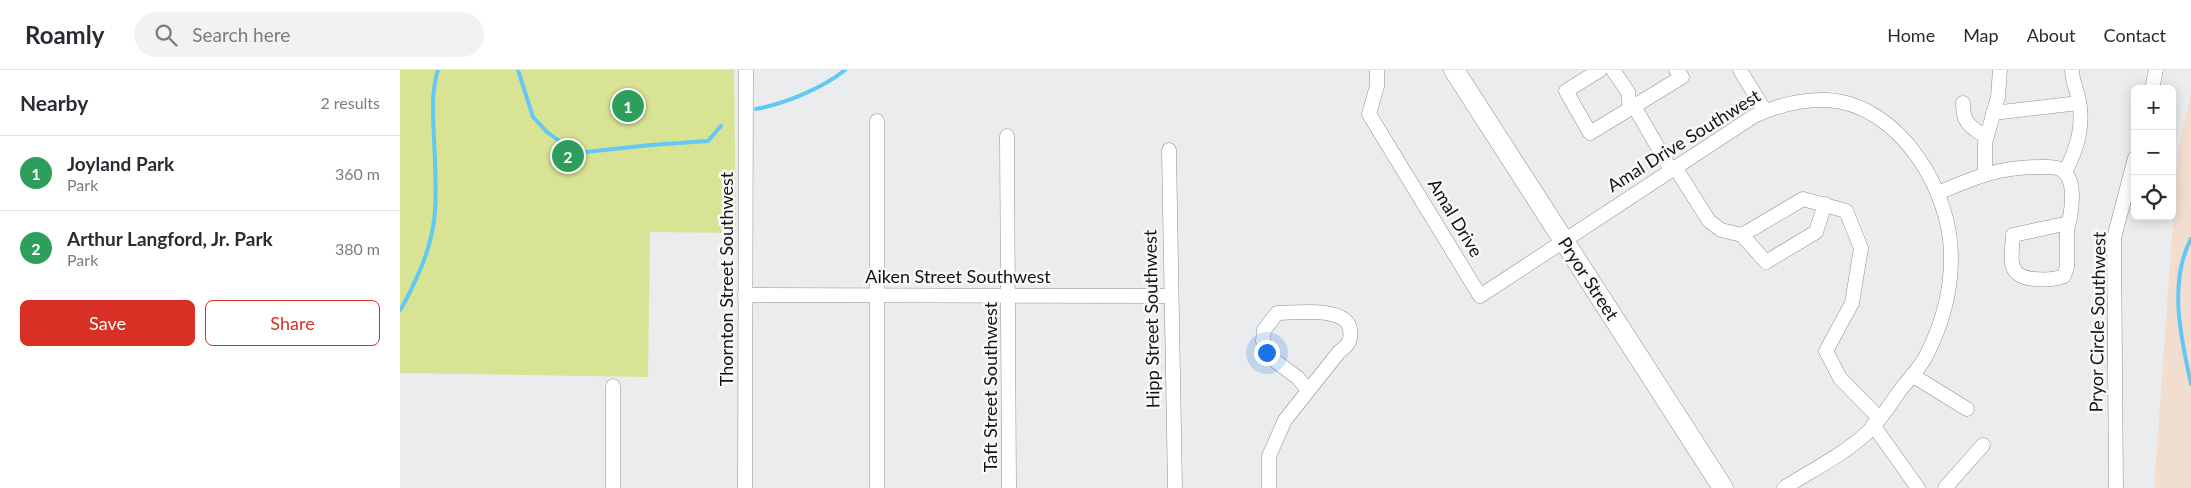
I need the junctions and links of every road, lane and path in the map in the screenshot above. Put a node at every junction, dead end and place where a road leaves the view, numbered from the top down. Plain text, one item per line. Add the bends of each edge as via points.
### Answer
1 (746, 70) edge
2 (1377, 70) edge
3 (1454, 70) edge
4 (1600, 70) edge
5 (1613, 70) edge
6 (1676, 70) edge
7 (1740, 70) edge
8 (2000, 70) edge
9 (2072, 70) edge
10 (2156, 70) edge
11 (2153, 85) edge
12 (1963, 103) dead end
13 (2079, 103) junction
14 (1632, 107) junction
15 (1765, 111) junction
16 (1993, 113) junction
17 (877, 121) dead end
18 (1007, 136) dead end
19 (1986, 137) junction
20 (1169, 150) dead end
21 (1673, 169) junction
22 (2065, 172) junction
23 (2131, 173) edge
24 (1985, 174) junction
25 (1938, 193) junction
26 (1825, 204) junction
27 (2069, 223) junction
28 (1742, 235) junction
29 (1562, 240) junction
30 (745, 295) junction
31 (877, 296) junction
32 (1009, 296) junction
33 (1170, 296) junction
34 (1912, 375) junction
35 (613, 386) dead end
36 (1308, 390) junction
37 (1967, 408) dead end
38 (1876, 422) junction
39 (1983, 445) dead end
40 (613, 488) edge
41 (745, 488) edge
42 (877, 488) edge
43 (1010, 488) edge
44 (1174, 488) edge
45 (1269, 488) edge
46 (1723, 488) edge
47 (1784, 488) edge
48 (1918, 488) edge
49 (1945, 488) edge
50 (2116, 488) edge

1 - 30 street, Thornton Street Southwest
2 - 29 street, Amal Drive via 1377,86 1369,114 1480,296
3 - 29 main road, Pryor Street
4 - 14 street via 1566,91 1590,133
5 - 14 street via 1628,92
6 - 14 street via 1682,77
7 - 15 street
8 - 16 street
9 - 13 street
10 - 11 street
12 - 19 street via 1963,116 1967,123
13 - 16 street
13 - 22 street via 2081,130
14 - 21 street
15 - 21 street, Amal Drive Southwest
15 - 25 street, Amal Drive Southwest via 1791,102 1828,100 1865,111 1896,131 1922,162
16 - 19 street
17 - 31 street
18 - 32 street, Taft Street Southwest
19 - 24 street
20 - 33 street, Hipp Street Southwest
21 - 28 street via 1709,221 1720,230
21 - 29 street, Amal Drive Southwest
22 - 24 street via 2054,167 2034,167
22 - 27 street via 2072,190
23 - 50 street, Pryor Circle Southwest via 2114,238
24 - 25 street
25 - 34 street, Amal Drive Southwest via 1949,231 1951,259 1946,305 1925,358
26 - 28 street via 1803,199
26 - 28 street via 1816,232 1766,262
26 - 38 street via 1846,211 1860,248 1852,303 1826,351 1840,378
27 - 27 street via 2064,276 2041,280 2022,278 2014,273 2013,236
29 - 46 main road, Pryor Street
30 - 31 street, Aiken Street Southwest
30 - 41 street, Thornton Street Southwest
31 - 32 street, Aiken Street Southwest
31 - 42 street
32 - 33 street, Aiken Street Southwest
32 - 43 street, Taft Street Southwest
33 - 44 street, Hipp Street Southwest
34 - 37 street
34 - 38 street, Amal Drive Southwest
35 - 40 street
36 - 36 street via 1339,352 1349,345 1349,324 1342,316 1330,313 1277,313 1264,330 1263,341 1274,360
36 - 45 street via 1285,420 1269,456
38 - 47 street, Amal Drive Southwest via 1845,449
38 - 48 street
39 - 49 street

